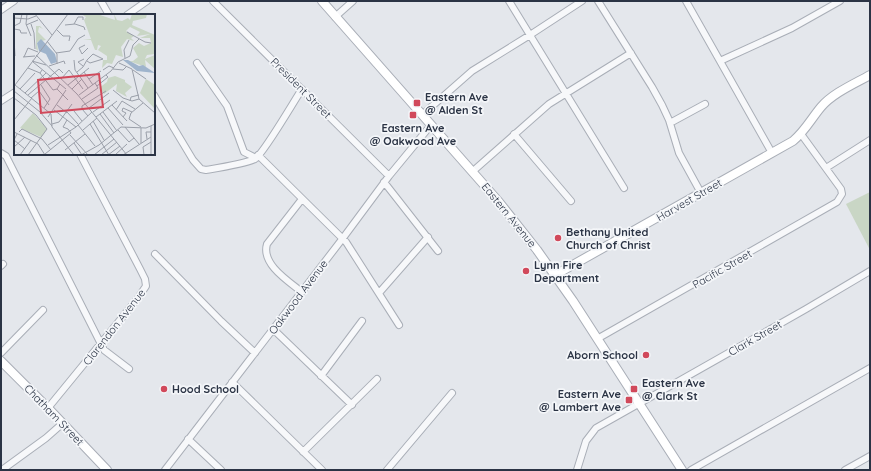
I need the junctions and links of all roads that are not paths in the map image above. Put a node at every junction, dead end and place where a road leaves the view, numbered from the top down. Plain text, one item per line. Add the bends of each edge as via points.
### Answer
1 (14, 1) edge
2 (100, 1) edge
3 (148, 1) edge
4 (213, 1) edge
5 (322, 1) edge
6 (354, 1) edge
7 (509, 1) edge
8 (582, 1) edge
9 (598, 1) edge
10 (840, 1) edge
11 (688, 2) edge
12 (1, 10) edge
13 (108, 14) edge
14 (128, 14) edge
15 (335, 17) junction
16 (530, 36) junction
17 (631, 53) junction
18 (720, 61) junction
19 (197, 63) dead end
20 (870, 75) edge
21 (302, 89) junction
22 (566, 92) junction
23 (14, 93) edge
24 (155, 97) edge
25 (1, 101) edge
26 (704, 104) dead end
27 (422, 115) junction
28 (670, 122) junction
29 (431, 126) junction
30 (514, 134) junction
31 (801, 134) junction
32 (870, 140) edge
33 (772, 153) junction
34 (1, 154) edge
35 (81, 155) edge
36 (257, 157) junction
37 (826, 168) junction
38 (472, 172) junction
39 (389, 176) junction
40 (384, 182) junction
41 (624, 188) dead end
42 (701, 193) junction
43 (302, 200) junction
44 (571, 201) dead end
45 (428, 237) junction
46 (343, 238) junction
47 (438, 251) dead end
48 (155, 254) dead end
49 (870, 271) edge
50 (555, 276) junction
51 (302, 292) junction
52 (379, 293) junction
53 (43, 310) dead end
54 (362, 321) dead end
55 (399, 325) dead end
56 (273, 329) junction
57 (597, 339) junction
58 (102, 344) junction
59 (1, 353) edge
60 (255, 353) junction
61 (1, 361) edge
62 (870, 368) edge
63 (130, 369) dead end
64 (321, 376) junction
65 (377, 380) dead end
66 (232, 382) junction
67 (452, 393) dead end
68 (639, 404) junction
69 (352, 405) junction
70 (48, 408) junction
71 (63, 423) junction
72 (188, 439) junction
73 (303, 452) junction
74 (870, 456) edge
75 (2, 470) edge
76 (107, 470) edge
77 (165, 470) edge
78 (221, 470) edge
79 (322, 470) edge
80 (387, 470) edge
81 (577, 470) edge
82 (682, 470) edge
83 (691, 470) edge
84 (845, 470) edge

1 - 12 street
2 - 13 street
3 - 14 street
4 - 21 street, President Street
5 - 15 main road, Eastern Avenue
6 - 15 street
7 - 16 street
8 - 16 street
9 - 17 street
10 - 18 street via 792,28
11 - 18 street
15 - 27 main road, Eastern Avenue
16 - 22 street
16 - 27 street via 466,75
17 - 22 street
17 - 28 street
18 - 33 street
19 - 36 street via 227,106 244,152
20 - 31 main road, Harvest Street via 826,102
21 - 36 street
21 - 39 street, President Street
22 - 30 street
22 - 41 street
23 - 25 street
24 - 36 street via 193,160 203,169 213,169
26 - 28 street
27 - 29 main road, Eastern Avenue
28 - 42 street via 679,153
29 - 38 main road, Eastern Avenue
29 - 39 street, Oakwood Avenue
30 - 38 street
30 - 44 street
31 - 33 main road, Harvest Street
31 - 37 street
32 - 37 street
33 - 42 main road, Harvest Street
34 - 58 street via 6,156
35 - 58 street, Clarendon Avenue via 146,283 144,291
36 - 43 street
37 - 57 street, Pacific Street via 841,189 842,194 837,202
38 - 50 main road, Eastern Avenue via 519,226
39 - 40 street, Oakwood Avenue
40 - 45 street
40 - 46 street, Oakwood Avenue
42 - 50 main road, Harvest Street
43 - 46 street
43 - 51 street via 267,244 266,254 280,273
45 - 47 street
45 - 52 street
46 - 51 street, Oakwood Avenue
46 - 52 street
48 - 60 street
49 - 68 street, Clark Street
50 - 57 main road, Eastern Avenue
51 - 56 street, Oakwood Avenue
52 - 55 street
53 - 59 street
54 - 64 street
56 - 60 street, Oakwood Avenue
56 - 64 street
57 - 68 main road, Eastern Avenue
58 - 63 street via 104,350
58 - 70 street, Clarendon Avenue
60 - 66 street, Oakwood Avenue
61 - 70 main road, Chatham Street
62 - 83 street
64 - 69 street
65 - 69 street
66 - 72 street, Oakwood Avenue
66 - 73 street
67 - 80 street
68 - 81 street, Clark Street via 596,428 586,441
68 - 82 main road, Eastern Avenue
69 - 73 street
70 - 71 main road, Chatham Street
71 - 75 street
71 - 76 main road, Chatham Street
72 - 77 street, Oakwood Avenue
72 - 78 street
73 - 79 street
74 - 84 street

